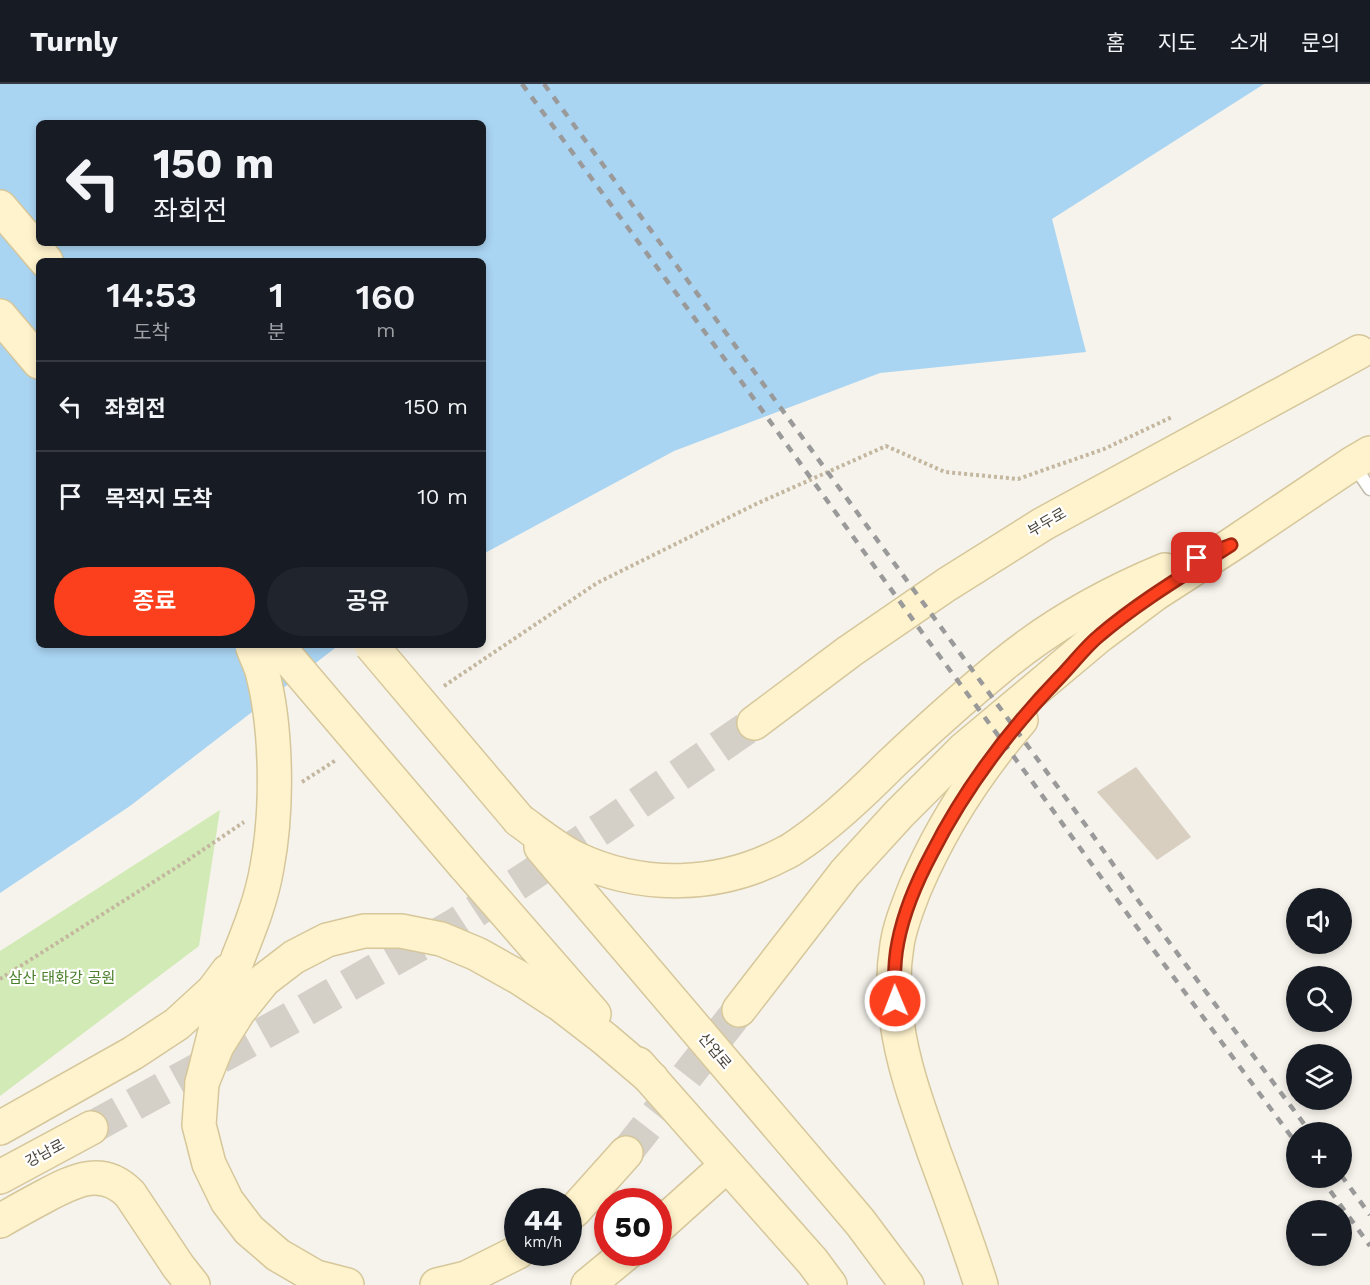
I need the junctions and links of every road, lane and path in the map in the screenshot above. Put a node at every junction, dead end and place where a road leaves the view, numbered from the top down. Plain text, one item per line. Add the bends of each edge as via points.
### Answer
1 (0, 207) edge
2 (43, 258) edge
3 (0, 316) edge
4 (1359, 352) dead end
5 (36, 358) edge
6 (1178, 414) dead end
7 (1364, 468) edge
8 (1231, 545) junction
9 (1099, 636) junction
10 (253, 648) edge
11 (281, 648) edge
12 (373, 648) edge
13 (438, 690) dead end
14 (754, 723) tunnel mouth
15 (340, 757) dead end
16 (301, 783) dead end
17 (253, 816) dead end
18 (519, 820) junction
19 (238, 958) junction
20 (0, 979) edge
21 (739, 1010) tunnel mouth
22 (652, 1079) junction
23 (202, 1083) junction
24 (0, 1128) edge
25 (91, 1128) tunnel mouth
26 (626, 1154) tunnel mouth
27 (727, 1165) junction
28 (0, 1177) edge
29 (582, 1202) edge
30 (672, 1214) edge
31 (0, 1221) edge
32 (504, 1259) edge
33 (611, 1266) edge
34 (193, 1285) edge
35 (348, 1285) edge
36 (436, 1285) edge
37 (588, 1285) edge
38 (830, 1285) edge
39 (907, 1285) edge
40 (981, 1285) edge

1 - 2 main road
3 - 5 main road
4 - 14 main road, 부두로 via 1043,524 850,651
6 - 13 path via 1104,449 1018,479 945,472 886,446 756,504 597,583
7 - 8 main road
8 - 9 main road
8 - 18 main road via 1109,595 1058,624 996,670 820,829 786,853 755,866 692,881 633,877 575,857
9 - 21 main road via 964,749 898,814 845,873
9 - 40 main road via 999,746 969,790 922,872 897,943 896,1020 903,1059
10 - 19 main road, bridge via 262,671 271,721 273,822 256,913
11 - 22 main road, bridge
12 - 18 main road, bridge
15 - 16 path
17 - 20 path
18 - 39 main road, 산업로 via 860,1222
19 - 23 main road
19 - 24 main road via 213,991 177,1024
22 - 23 main road via 561,1005 477,954 441,939 401,931 364,931 327,940 294,957 264,980 233,1019
22 - 27 main road
23 - 35 main road via 199,1125 209,1164 227,1201 249,1230 278,1255 316,1277
25 - 28 main road, 강남로
26 - 29 main road
27 - 30 main road
27 - 38 main road
31 - 34 main road via 64,1186 84,1179 114,1181 130,1194
32 - 36 main road via 466,1278
33 - 37 main road

